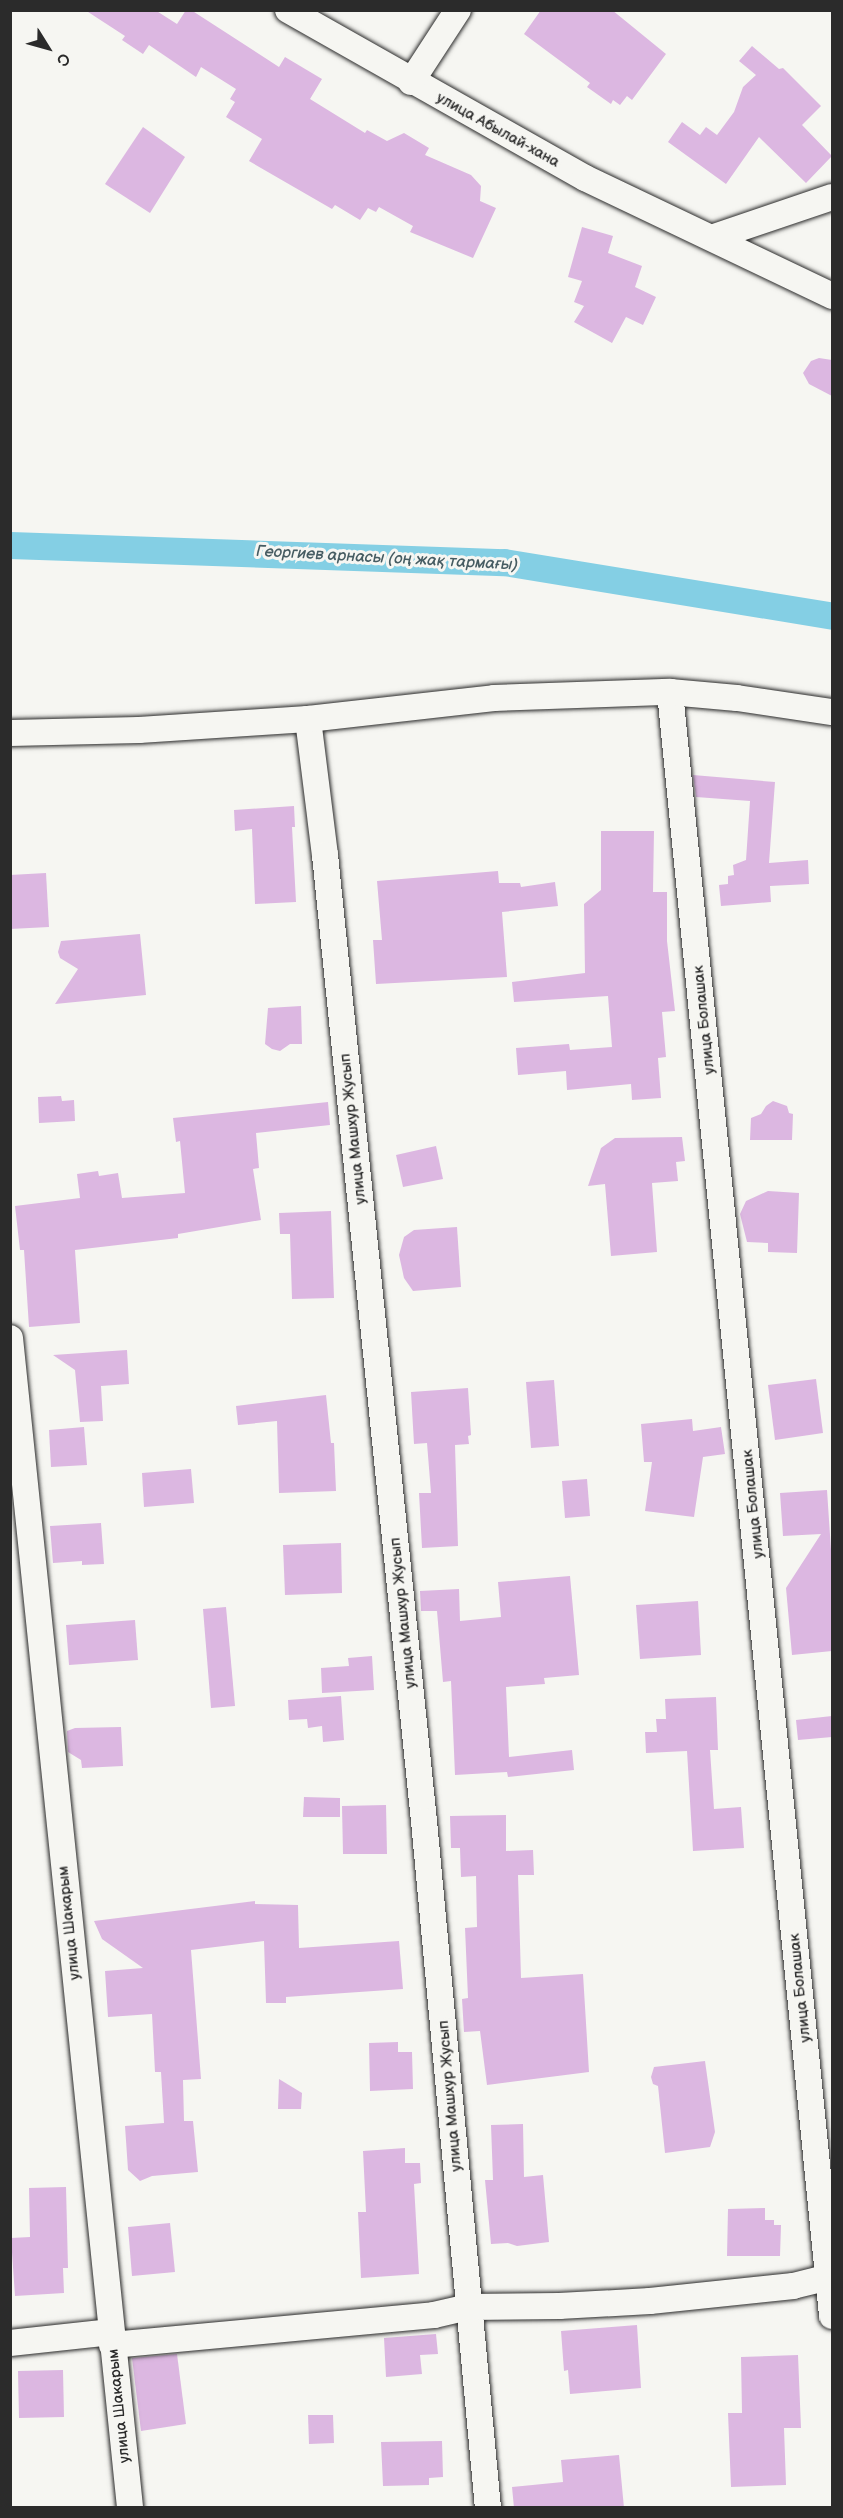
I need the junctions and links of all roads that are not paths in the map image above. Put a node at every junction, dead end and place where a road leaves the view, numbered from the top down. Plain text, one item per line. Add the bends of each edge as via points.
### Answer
1 (288, 10) edge
2 (458, 10) edge
3 (411, 82) junction
4 (832, 196) edge
5 (714, 237) junction
6 (832, 296) edge
7 (670, 692) junction
8 (832, 712) edge
9 (308, 719) junction
10 (10, 733) edge
11 (10, 1338) edge
12 (829, 2277) junction
13 (469, 2307) junction
14 (832, 2316) edge
15 (111, 2338) junction
16 (10, 2343) edge
17 (129, 2508) edge
18 (488, 2508) edge

1 - 3 street, улица Абылай-хана
2 - 3 street
3 - 5 street, улица Абылай-хана via 585,178
4 - 5 street
5 - 6 street, улица Абылай-хана
7 - 8 street
7 - 9 street via 494,698
7 - 12 street, улица Болашак
9 - 10 street via 139,730
9 - 13 street, улица Машхур Жусып via 424,1821
11 - 15 street, улица Шакарым
12 - 13 street via 793,2286 650,2301
12 - 14 street, улица Болашак
13 - 15 street via 434,2315
13 - 18 street, улица Машхур Жусып
15 - 16 street
15 - 17 street, улица Шакарым

